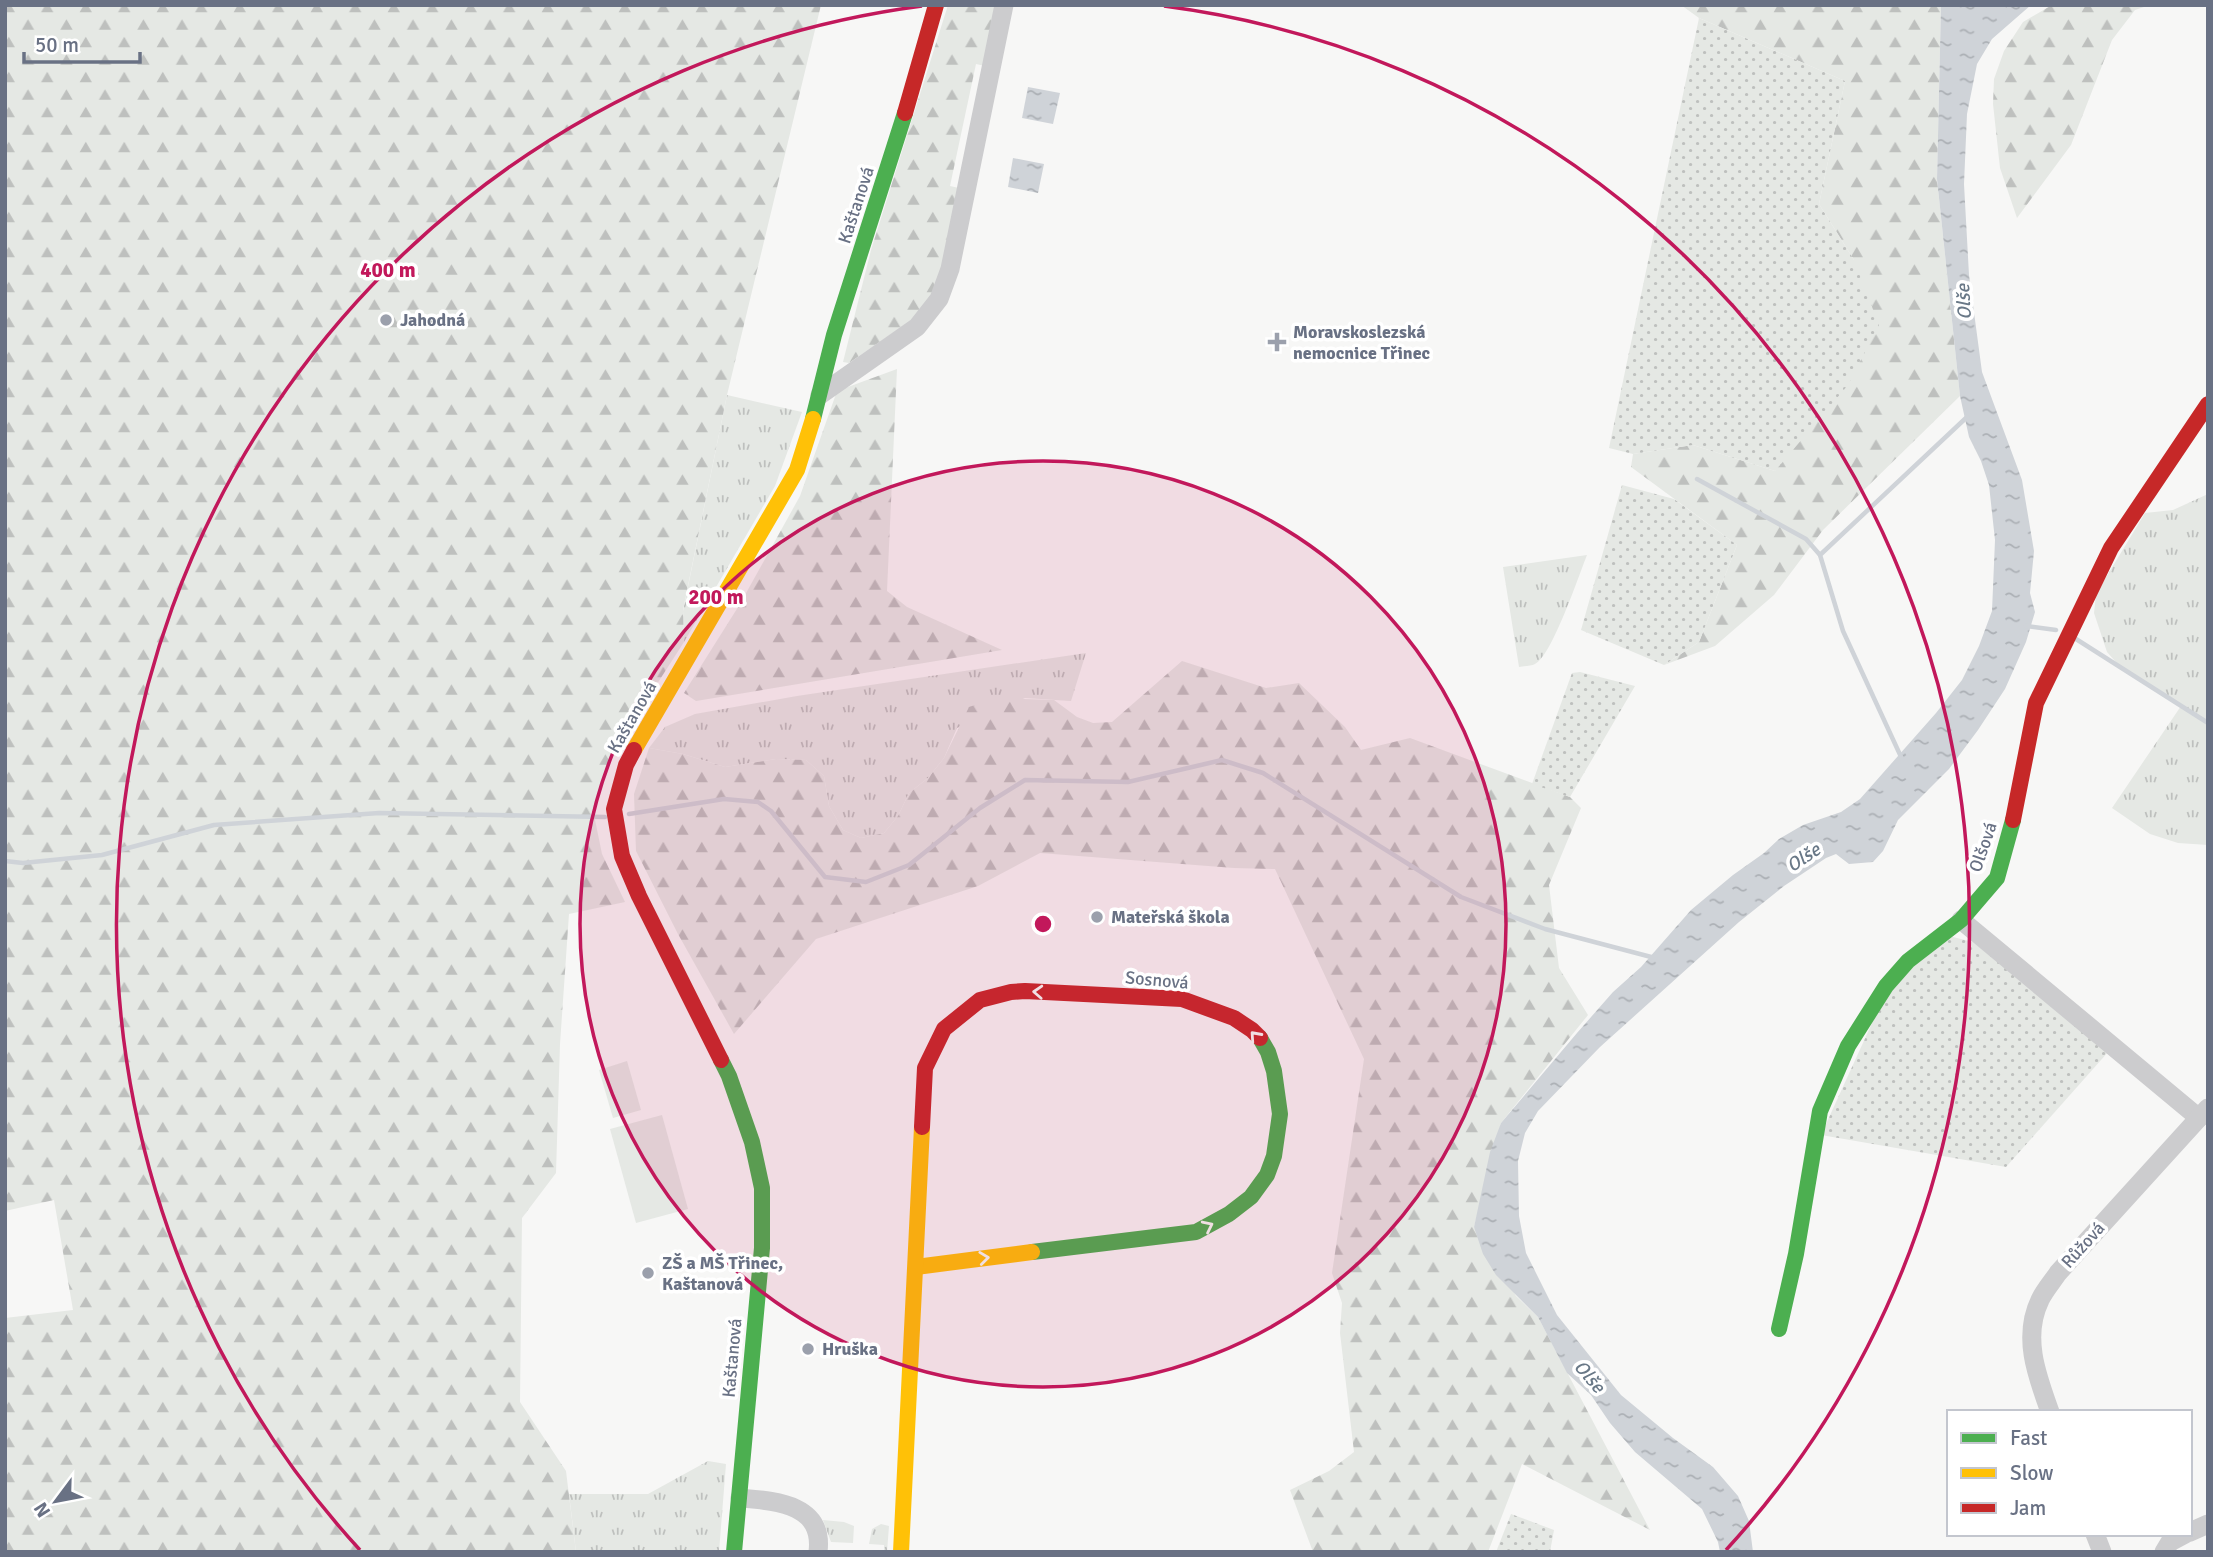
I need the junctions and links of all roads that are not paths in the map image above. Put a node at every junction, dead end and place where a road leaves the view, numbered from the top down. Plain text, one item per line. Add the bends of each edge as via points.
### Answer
1 (936, 5) edge
2 (1004, 5) edge
3 (820, 395) junction
4 (2208, 404) edge
5 (1961, 920) junction
6 (2203, 1113) edge
7 (916, 1267) junction
8 (1779, 1329) dead end
9 (2049, 1410) edge
10 (740, 1497) junction
11 (2208, 1524) edge
12 (2192, 1531) edge
13 (2181, 1536) edge
14 (734, 1552) edge
15 (818, 1552) edge
16 (901, 1552) edge
17 (2164, 1552) edge

1 - 3 street, Kaštanová via 834,335
2 - 3 street via 950,269 939,299 917,327
3 - 10 street, Kaštanová via 797,470 626,765 614,809 622,856 639,897 729,1076 762,1188 762,1248
4 - 5 street, Olšová via 2111,548 2067,637 2036,703 1997,878
5 - 6 street
5 - 8 street, Olšová via 1900,969 1848,1046 1820,1111
6 - 9 street, Růžová via 2058,1273 2039,1301 2031,1337 2036,1373
7 -> 7 street, Sosnová via 1196,1232 1236,1212 1260,1189 1275,1159 1280,1112 1277,1074 1258,1036 1231,1016 1182,999 1025,991 980,1000 944,1028 925,1068
7 - 16 street, Sosnová
10 - 14 street, Kaštanová
10 - 15 street via 778,1501 802,1511 817,1532
11 - 12 street
13 - 17 street

